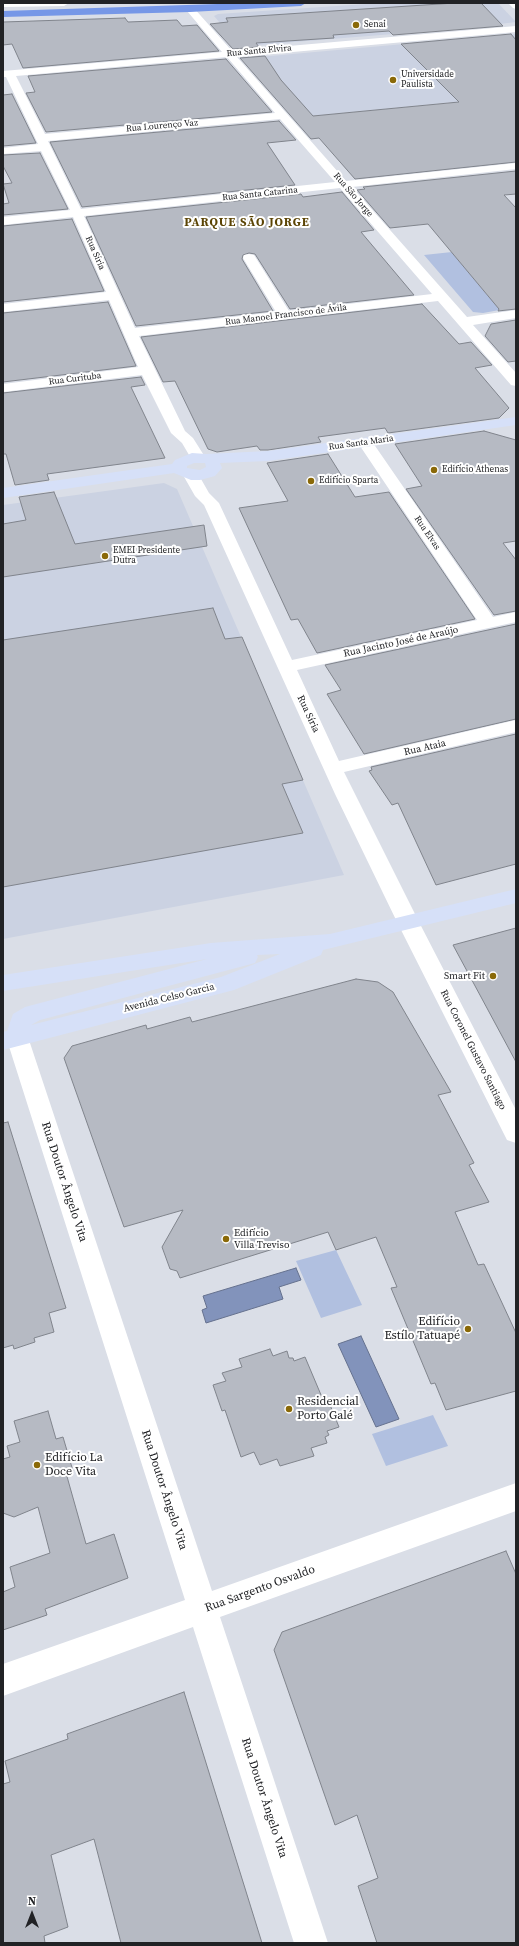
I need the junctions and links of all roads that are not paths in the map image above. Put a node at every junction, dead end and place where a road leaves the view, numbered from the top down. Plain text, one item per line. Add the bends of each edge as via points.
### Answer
1 (64, 3) edge
2 (301, 3) edge
3 (513, 3) edge
4 (3, 4) edge
5 (516, 6) edge
6 (190, 9) junction
7 (3, 14) edge
8 (516, 29) edge
9 (230, 54) junction
10 (6, 74) edge
11 (283, 115) junction
12 (42, 142) junction
13 (3, 151) edge
14 (516, 166) edge
15 (345, 185) junction
16 (77, 213) junction
17 (3, 220) edge
18 (249, 258) dead end
19 (114, 295) junction
20 (442, 297) junction
21 (3, 308) edge
22 (516, 314) edge
23 (285, 315) junction
24 (464, 322) junction
25 (130, 333) junction
26 (147, 370) junction
27 (516, 382) edge
28 (3, 388) edge
29 (516, 421) edge
30 (366, 443) junction
31 (194, 465) junction
32 (3, 493) edge
33 (516, 617) edge
34 (488, 623) junction
35 (286, 667) junction
36 (516, 726) edge
37 (334, 768) junction
38 (516, 896) edge
39 (409, 924) junction
40 (330, 942) junction
41 (284, 945) junction
42 (3, 983) edge
43 (10, 1039) edge
44 (516, 1133) edge
45 (516, 1497) edge
46 (203, 1610) junction
47 (3, 1680) edge
48 (311, 1943) edge

1 - 4 street
2 - 6 highway
3 - 5 street
6 - 7 highway
6 - 9 street, Rua São Jorge
8 - 9 street, Rua Santa Elvira
9 - 10 street, Rua Santa Elvira
9 - 11 street, Rua São Jorge
10 - 12 street, Rua Síria
11 - 12 street, Rua Lourenço Vaz
11 - 15 street, Rua São Jorge
12 - 13 street, Rua Lourenço Vaz
12 - 16 street, Rua Síria
14 - 15 street, Rua Santa Catarina
15 - 16 street, Rua Santa Catarina
15 - 20 street, Rua São Jorge
16 - 17 street, Rua Santa Catarina
16 - 19 street, Rua Síria
18 - 23 street
19 - 21 street
19 - 25 street, Rua Síria
20 - 23 street, Rua Manoel Francisco de Ávila
20 - 24 street, Rua São Jorge
22 - 24 street
23 - 25 street, Rua Manoel Francisco de Ávila
24 - 27 street, Rua São Jorge
25 - 26 street, Rua Síria
26 - 28 street, Rua Curituba
26 - 31 street, Rua Síria via 179,433 177,442
29 - 30 main road, Rua Santa Maria
30 - 31 main road, Rua Santa Maria
30 - 34 street, Rua Elvas
31 - 32 main road, Rua Santa Maria
31 - 35 street, Rua Síria via 203,496 211,503
33 - 34 street, Rua Jacinto José de Araújo
34 - 35 street, Rua Jacinto José de Araújo
35 - 37 street, Rua Síria
36 - 37 street, Rua Ataia
37 - 39 street, Rua Síria
38 - 39 main road, Avenida Celso Garcia
39 - 40 main road, Avenida Celso Garcia
39 - 44 street, Rua Coronel Gustavo Santiago
40 - 41 main road, Avenida Celso Garcia
40 - 43 main road, Avenida Celso Garcia via 226,984
41 - 42 main road, Avenida Celso Garcia via 211,951
41 - 43 main road via 232,962 32,1013 21,1020
43 - 46 street, Rua Doutor Ângelo Vita
45 - 46 street, Rua Sargento Osvaldo
46 - 47 street, Rua Sargento Osvaldo
46 - 48 street, Rua Doutor Ângelo Vita

